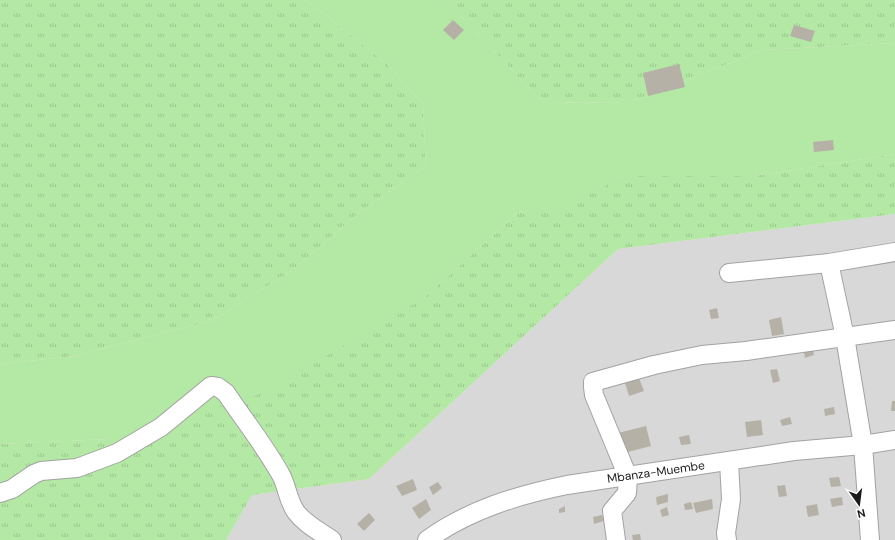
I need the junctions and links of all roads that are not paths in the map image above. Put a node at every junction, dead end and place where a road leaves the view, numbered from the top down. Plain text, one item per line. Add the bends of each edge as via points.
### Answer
1 (895, 252) edge
2 (829, 263) junction
3 (729, 273) dead end
4 (895, 330) edge
5 (845, 337) junction
6 (895, 440) edge
7 (863, 445) junction
8 (729, 462) junction
9 (628, 477) junction
10 (0, 493) edge
11 (332, 540) edge
12 (427, 540) edge
13 (616, 540) edge
14 (727, 540) edge
15 (870, 540) edge

1 - 2 street
2 - 3 street
2 - 5 street
4 - 5 street
5 - 7 street
5 - 9 street via 702,355 594,382 594,395
6 - 7 street, Mbanza-Muembe
7 - 8 street, Mbanza-Muembe via 794,451
7 - 15 street
8 - 9 street, Mbanza-Muembe
8 - 14 street via 731,499
9 - 12 street, Mbanza-Muembe via 567,486 507,500 440,530
9 - 13 street via 627,493 612,511
10 - 11 street via 41,471 77,468 117,453 162,426 211,386 218,387 226,393 276,465 294,510 303,520

